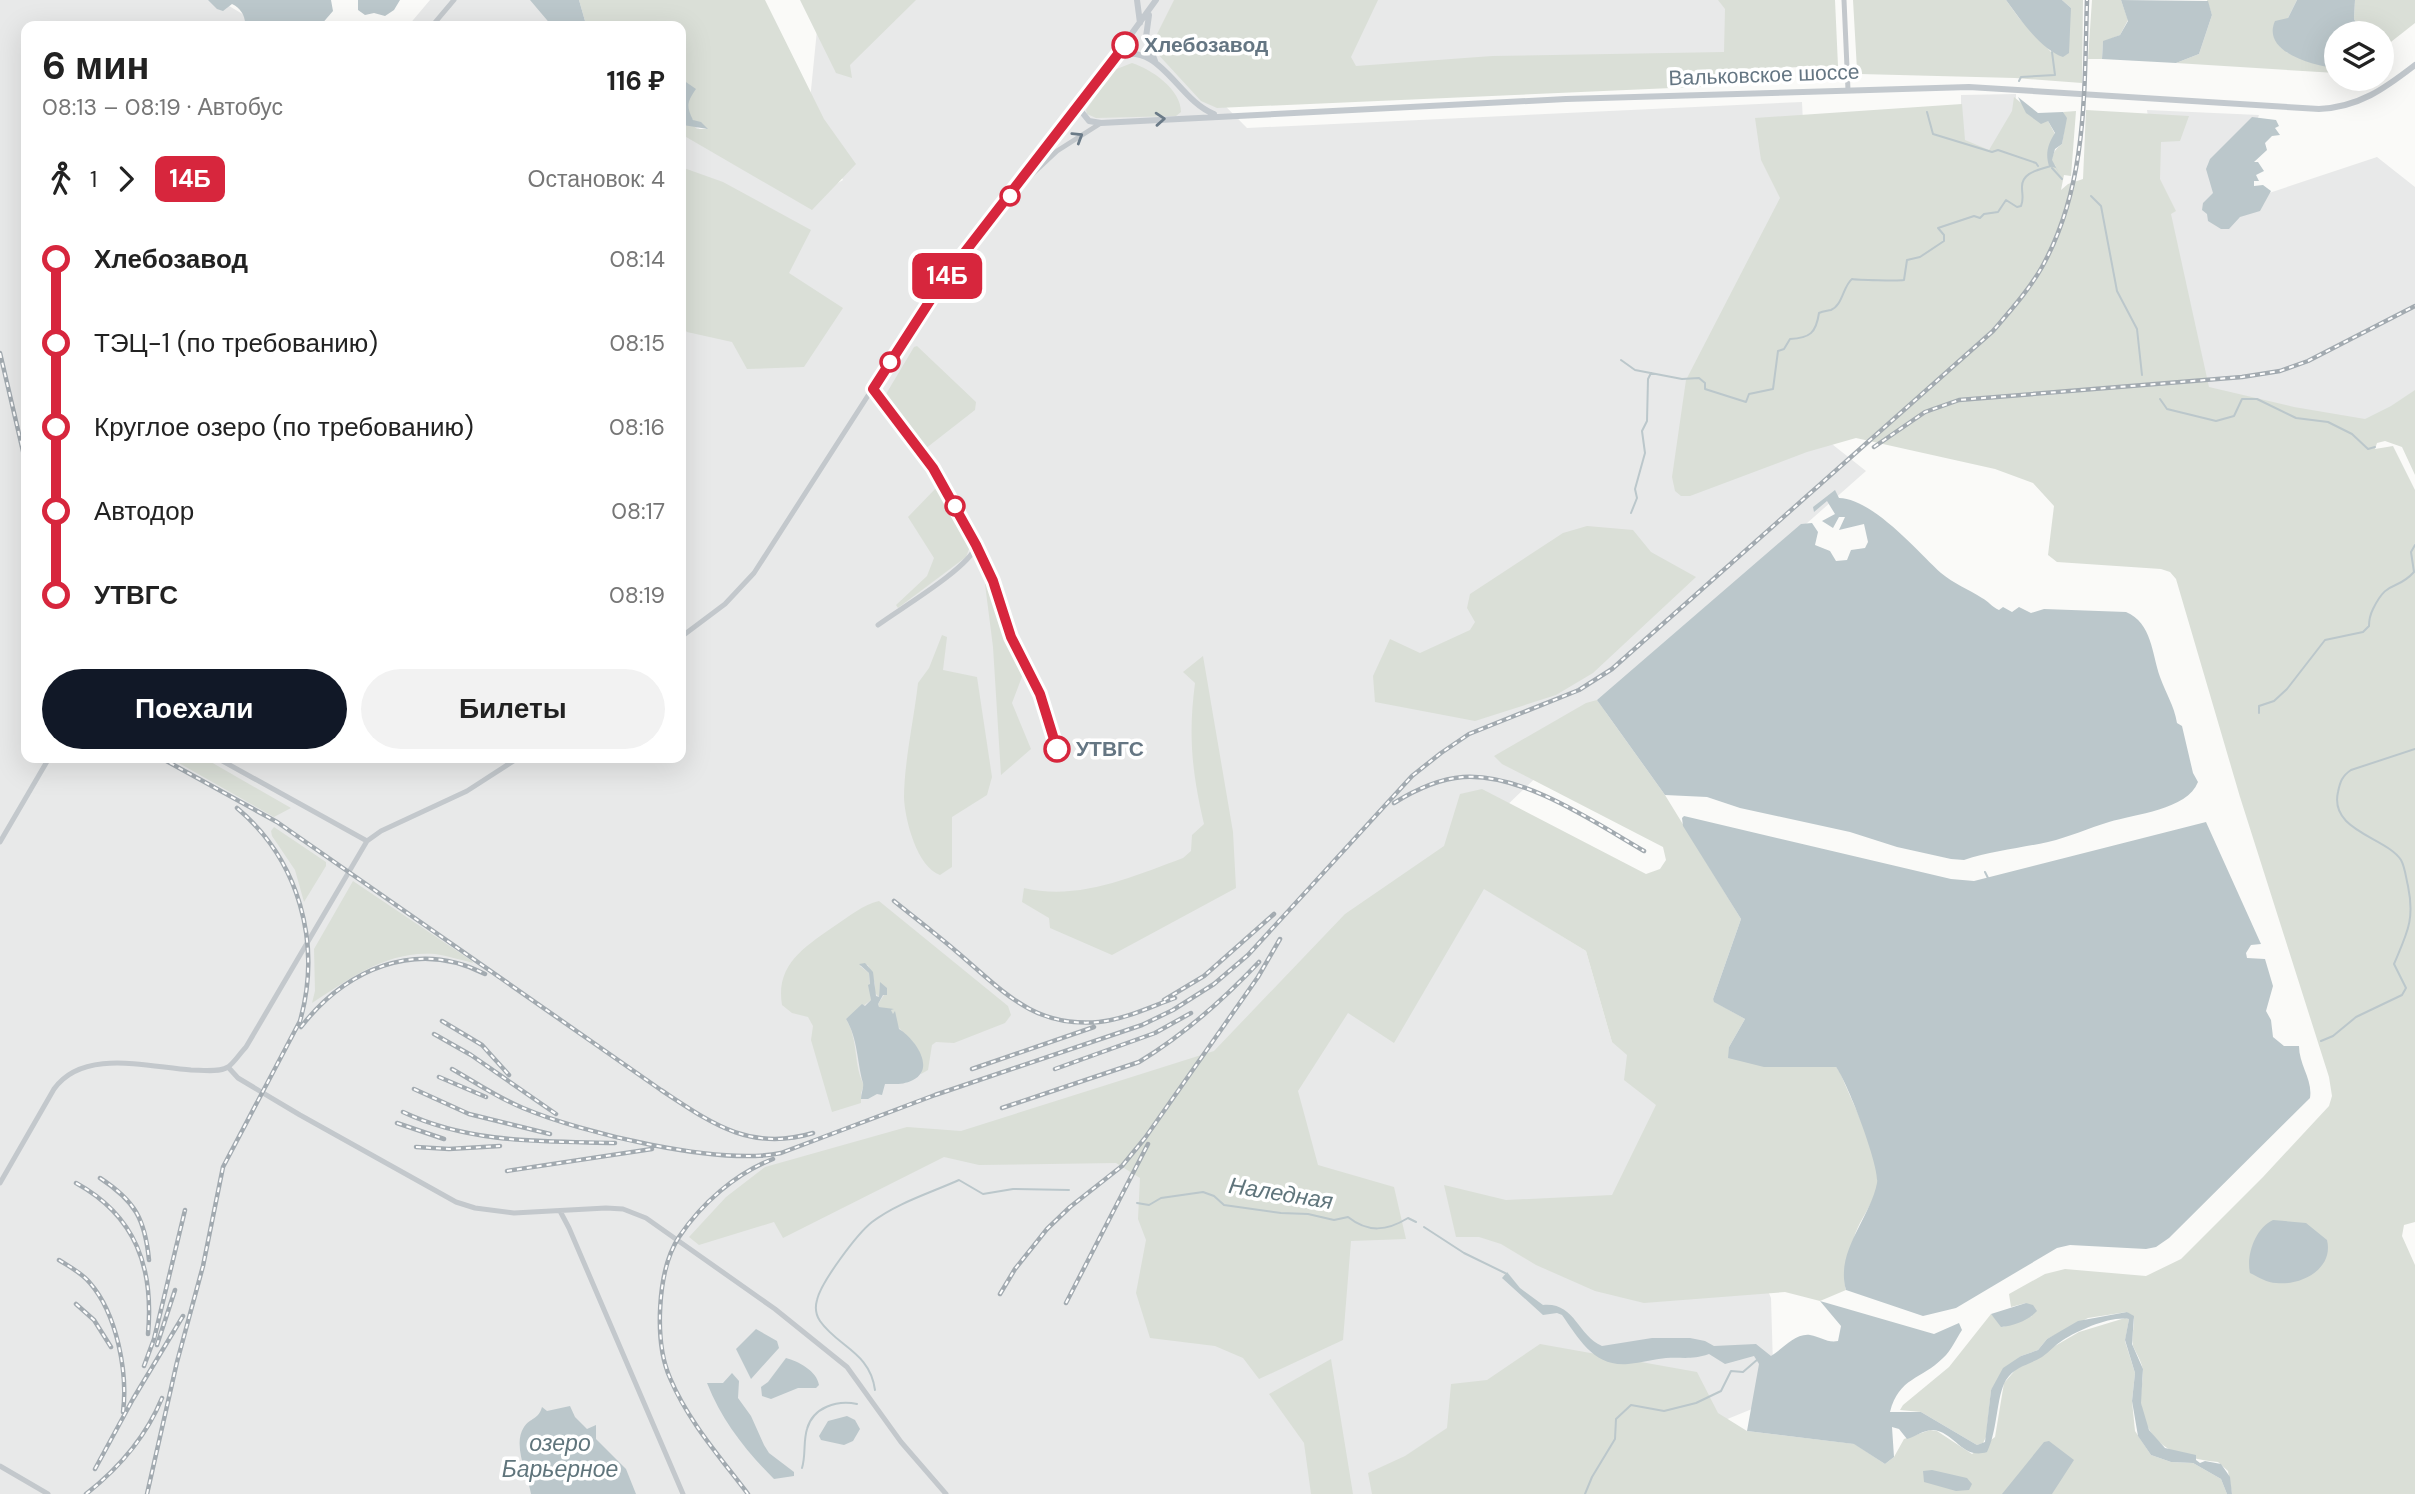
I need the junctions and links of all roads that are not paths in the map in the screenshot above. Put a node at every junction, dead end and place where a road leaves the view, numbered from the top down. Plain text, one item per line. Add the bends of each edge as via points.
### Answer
1 (454, 0) edge
2 (1137, 0) edge
3 (1156, 0) edge
4 (1844, 0) edge
5 (1151, 9) junction
6 (436, 21) edge
7 (1140, 23) junction
8 (1115, 58) junction
9 (1155, 62) junction
10 (2415, 65) edge
11 (1848, 90) junction
12 (1191, 99) junction
13 (1079, 105) junction
14 (1219, 115) junction
15 (1181, 118) junction
16 (1101, 123) junction
17 (1019, 186) junction
18 (873, 389) junction
19 (878, 625) dead end
20 (686, 633) edge
21 (45, 763) edge
22 (226, 763) edge
23 (509, 763) edge
24 (367, 841) junction
25 (0, 842) edge
26 (228, 1067) junction
27 (0, 1184) edge
28 (560, 1211) junction
29 (0, 1466) edge
30 (48, 1494) edge
31 (683, 1494) edge
32 (946, 1494) edge

1 - 6 street
2 - 7 main road
3 - 5 main road
4 - 11 street
5 - 7 main road
5 - 9 main road via 1146,37
7 - 8 main road
8 - 9 main road via 1138,53
8 - 13 main road
9 - 12 main road
10 - 11 main road, Вальковское шоссе via 2356,104 2319,110 2007,88
11 - 14 main road, Вальковское шоссе
12 - 14 main road
12 - 15 main road via 1192,107
13 - 16 main road, Вальковское шоссе via 1086,118
13 - 17 street
14 - 15 main road, Вальковское шоссе
16 -> 15 main road, Вальковское шоссе
17 -> 16 street, Вальковское шоссе via 1057,151
17 - 18 street via 944,279
18 - 19 street via 933,468 976,545 953,571
18 - 20 street via 754,573
21 - 25 street
22 - 24 street
23 - 24 street via 467,791
24 - 26 street via 246,1047
26 - 27 street via 209,1071 100,1063 78,1068 54,1089
26 - 28 street via 248,1084 456,1202 495,1212
28 - 31 street
28 - 32 street via 623,1209 646,1217 775,1309 847,1367 901,1442
29 - 30 street

